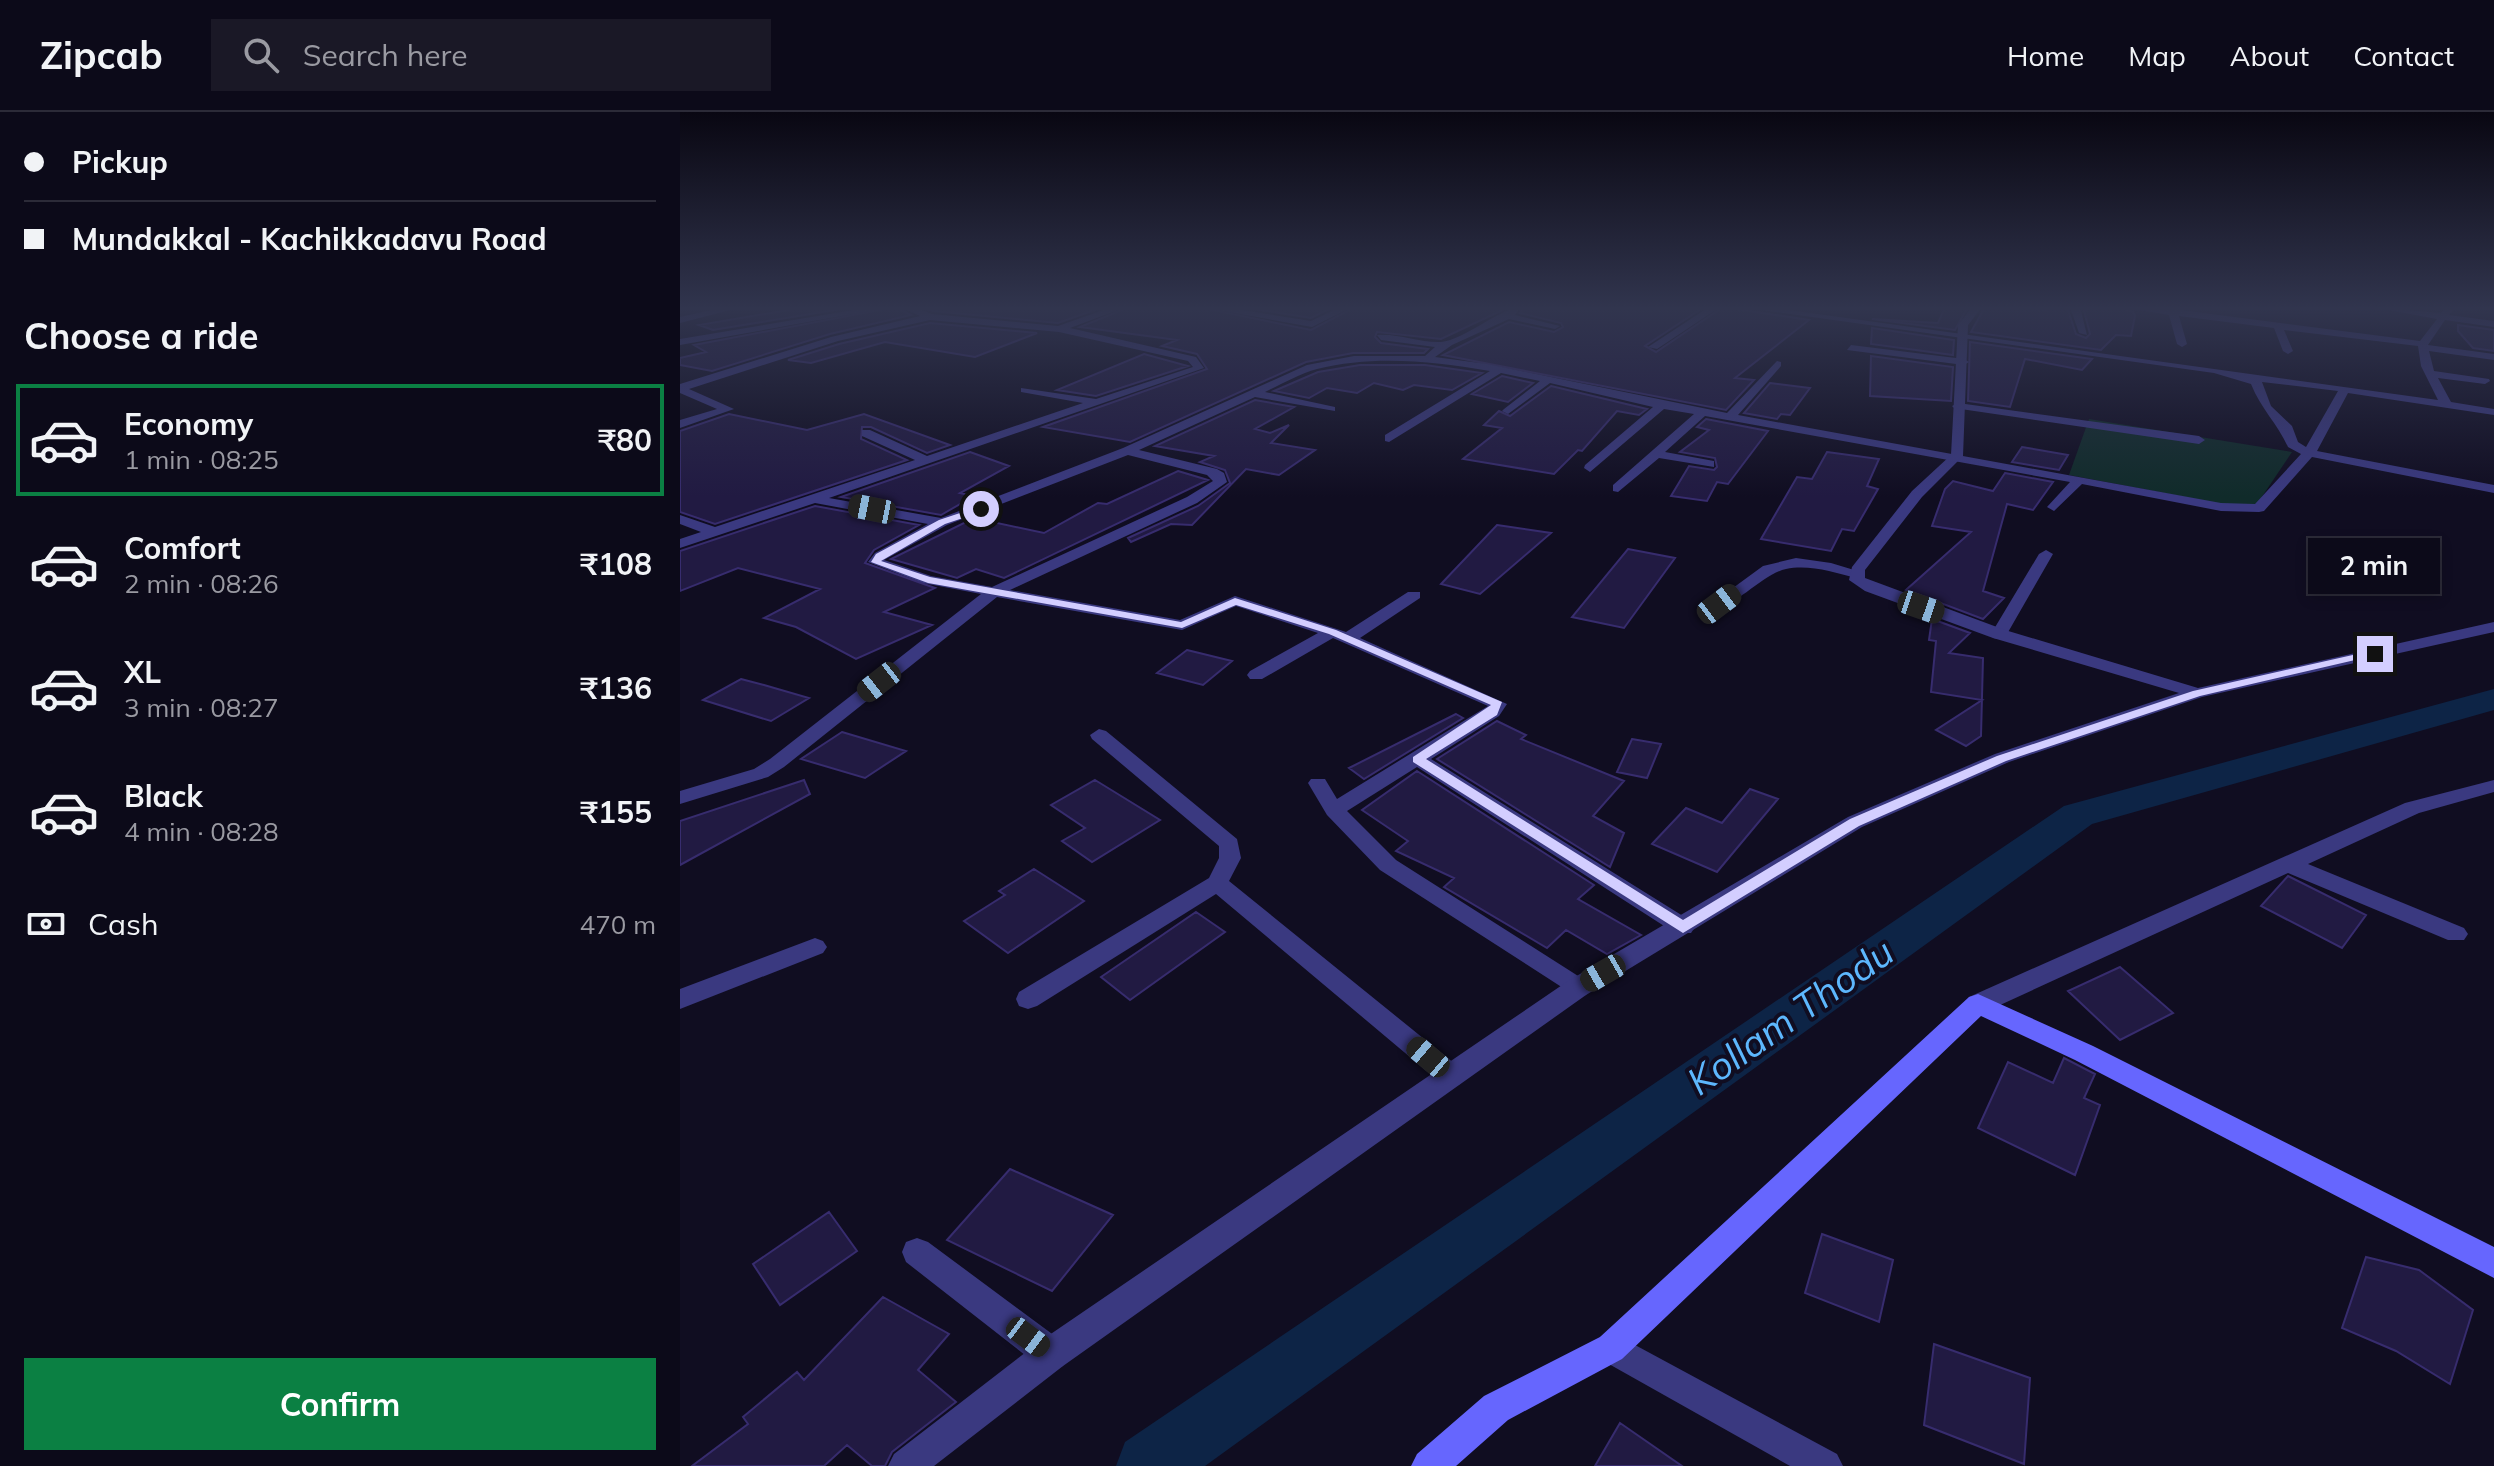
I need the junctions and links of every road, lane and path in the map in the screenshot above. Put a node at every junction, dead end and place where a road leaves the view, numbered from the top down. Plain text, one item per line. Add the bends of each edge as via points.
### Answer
1 (733, 370) edge
2 (1194, 370) edge
3 (1311, 370) edge
4 (1493, 370) edge
5 (1772, 370) edge
6 (1963, 370) edge
7 (2212, 370) edge
8 (2429, 370) edge
9 (1497, 371) junction
10 (2430, 374) junction
11 (2237, 376) junction
12 (2485, 381) dead end
13 (1546, 382) junction
14 (680, 388) edge
15 (2345, 389) junction
16 (1025, 390) dead end
17 (1254, 393) junction
18 (1098, 403) junction
19 (2446, 404) junction
20 (1662, 405) junction
21 (1958, 406) junction
22 (1331, 409) dead end
23 (1508, 411) dead end
24 (1703, 412) junction
25 (2494, 412) edge
26 (1731, 416) junction
27 (680, 424) edge
28 (866, 433) dead end
29 (1389, 438) dead end
30 (2199, 440) dead end
31 (1127, 451) junction
32 (2309, 453) junction
33 (1655, 454) junction
34 (1957, 456) junction
35 (927, 461) junction
36 (1709, 464) dead end
37 (1590, 468) dead end
38 (2080, 479) junction
39 (1618, 488) dead end
40 (2494, 489) edge
41 (814, 499) junction
42 (2054, 507) dead end
43 (680, 519) edge
44 (942, 522) junction
45 (714, 532) junction
46 (680, 544) edge
47 (2046, 554) dead end
48 (1856, 573) junction
49 (993, 592) junction
50 (1414, 595) dead end
51 (1719, 604) dead end
52 (2494, 627) edge
53 (1999, 634) junction
54 (1340, 635) junction
55 (1256, 675) dead end
56 (2197, 693) junction
57 (1099, 735) dead end
58 (1418, 759) junction
59 (1318, 783) dead end
60 (2494, 786) edge
61 (680, 798) edge
62 (1334, 810) junction
63 (2288, 864) junction
64 (1217, 883) junction
65 (1683, 927) junction
66 (2456, 934) dead end
67 (815, 947) dead end
68 (1577, 988) junction
69 (680, 999) edge
70 (1028, 999) dead end
71 (1978, 1004) junction
72 (1451, 1076) junction
73 (917, 1252) dead end
74 (2494, 1263) edge
75 (1611, 1348) junction
76 (1051, 1354) junction
77 (906, 1466) edge
78 (1429, 1466) edge
79 (1825, 1466) edge

1 - 14 street
2 - 18 street
3 - 17 street
4 - 9 street
5 - 26 street
6 - 21 street
7 - 11 street
8 - 10 street
9 - 13 street
9 - 29 street
10 - 12 street
10 - 19 street
11 - 15 street
11 - 32 street via 2256,382 2266,407 2288,429 2292,444
13 - 20 street
13 - 23 street
14 - 27 street via 728,409
15 - 19 street
15 - 32 street
16 - 18 street
17 - 22 street
17 - 31 street
18 - 35 street
19 - 25 street
20 - 24 street
20 - 37 street
21 - 30 street
21 - 34 street
24 - 26 street
24 - 33 street
26 - 34 street
28 - 35 street
31 - 44 street
31 - 49 street via 1212,472 1220,482
32 - 38 street via 2259,508 2221,507
32 - 40 street
33 - 36 street
33 - 39 street
34 - 38 street
34 - 48 street via 1917,494
35 - 41 street
38 - 42 street
41 - 44 street
41 - 45 street
43 - 45 street
44 - 49 street via 875,562 928,580
45 - 46 street
47 - 53 street
48 - 51 street via 1805,560 1786,561 1766,568
48 - 53 street via 1865,586
49 - 54 street via 1182,625 1235,601
49 - 61 street via 777,763
50 - 54 street
52 - 56 street
53 - 56 street
54 - 55 street
54 - 58 street via 1498,704
56 - 65 street via 2002,758 1855,822
57 - 64 street via 1229,844 1230,858
58 - 62 street
58 - 65 street
59 - 62 street
60 - 63 street via 2412,808
62 - 68 street via 1388,865
63 - 66 street
63 - 71 street
64 - 70 street
64 - 72 street
65 - 68 street
67 - 69 street
68 - 72 street
71 - 74 main road
71 - 75 main road
72 - 76 street
73 - 76 street
75 - 78 main road via 1496,1408
75 - 79 street
76 - 77 street

